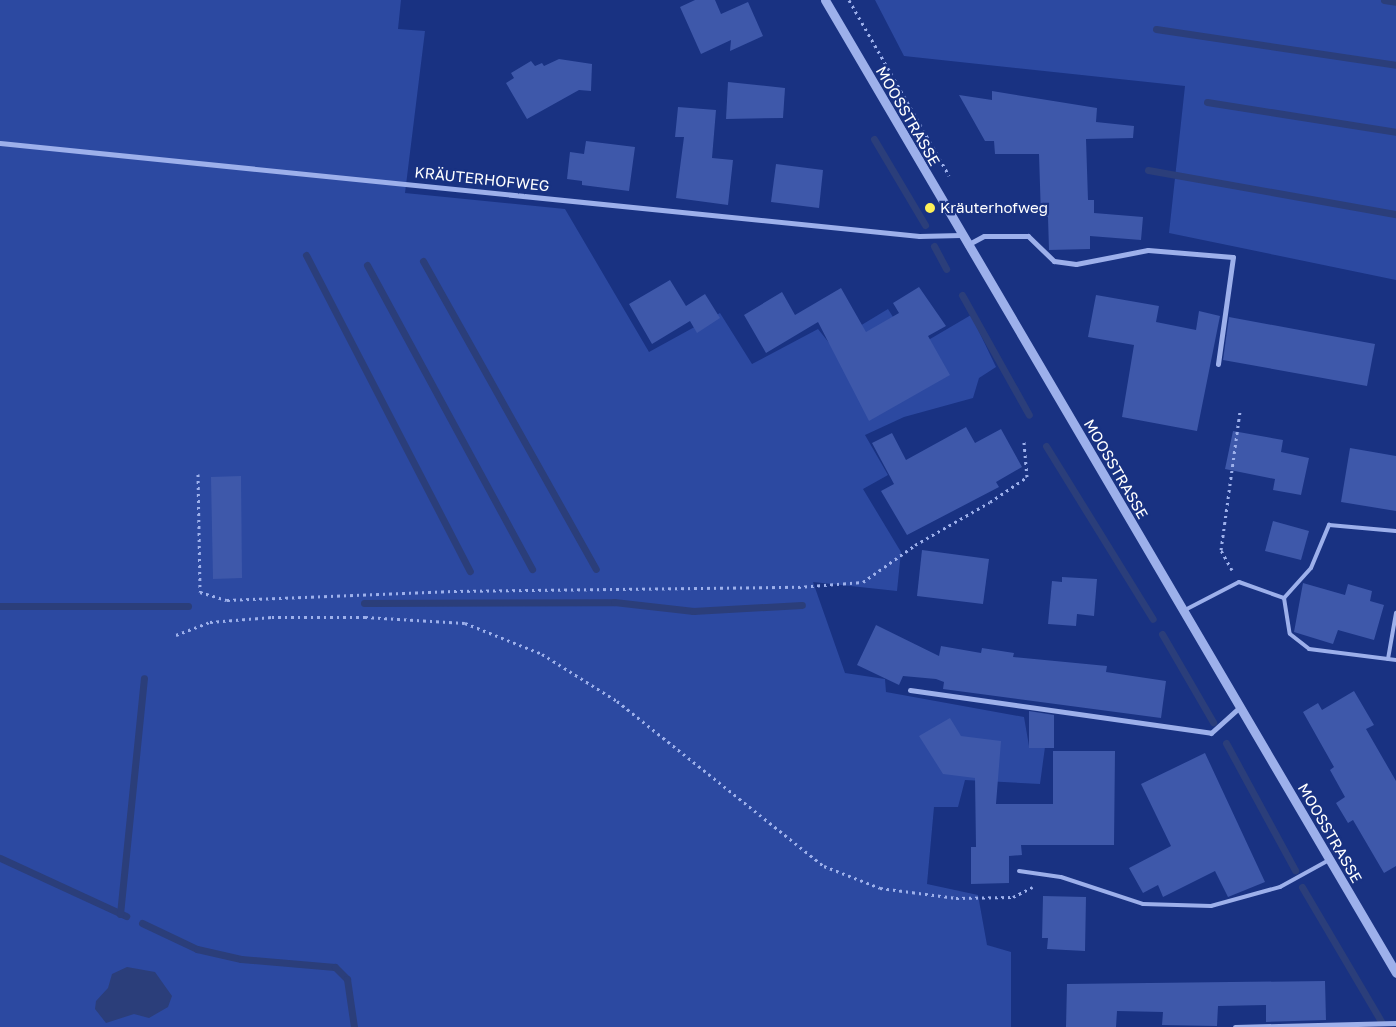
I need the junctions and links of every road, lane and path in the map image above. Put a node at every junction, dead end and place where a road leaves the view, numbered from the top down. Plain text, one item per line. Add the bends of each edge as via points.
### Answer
1 (825, 0) edge
2 (0, 143) edge
3 (961, 235) junction
4 (967, 245) junction
5 (1218, 364) dead end
6 (1240, 411) dead end
7 (1024, 439) dead end
8 (198, 474) dead end
9 (1396, 532) edge
10 (1238, 582) junction
11 (1284, 598) junction
12 (1183, 611) junction
13 (1396, 613) edge
14 (176, 635) dead end
15 (1388, 659) junction
16 (1396, 660) edge
17 (910, 690) dead end
18 (1240, 707) junction
19 (1329, 860) junction
20 (1019, 871) dead end
21 (1055, 876) junction
22 (1396, 973) edge
23 (1396, 1023) edge
24 (1235, 1027) edge

1 - 3 street, MOOSSTRASSE
2 - 3 street, KRÄUTERHOFWEG via 919,236
3 - 4 street, MOOSSTRASSE
4 - 5 street via 984,236 1028,236 1054,261 1076,264 1148,250 1233,257
4 - 12 street, MOOSSTRASSE
6 - 10 path via 1221,550
7 - 8 path via 1027,477 990,502 915,545 863,582 798,588 454,591 227,600 200,592
9 - 11 lane via 1329,525 1311,568
10 - 11 lane
10 - 12 lane
11 - 15 lane via 1290,634 1309,649
12 - 18 street, MOOSSTRASSE
13 - 15 lane
14 - 21 path via 210,622 272,617 365,617 465,623 542,654 617,701 703,765 824,866 880,888 956,898 1013,897
15 - 16 lane
17 - 18 street via 1211,733
18 - 19 street, MOOSSTRASSE
19 - 21 lane via 1280,887 1211,906 1143,904
19 - 22 street, MOOSSTRASSE
20 - 21 lane
23 - 24 street

